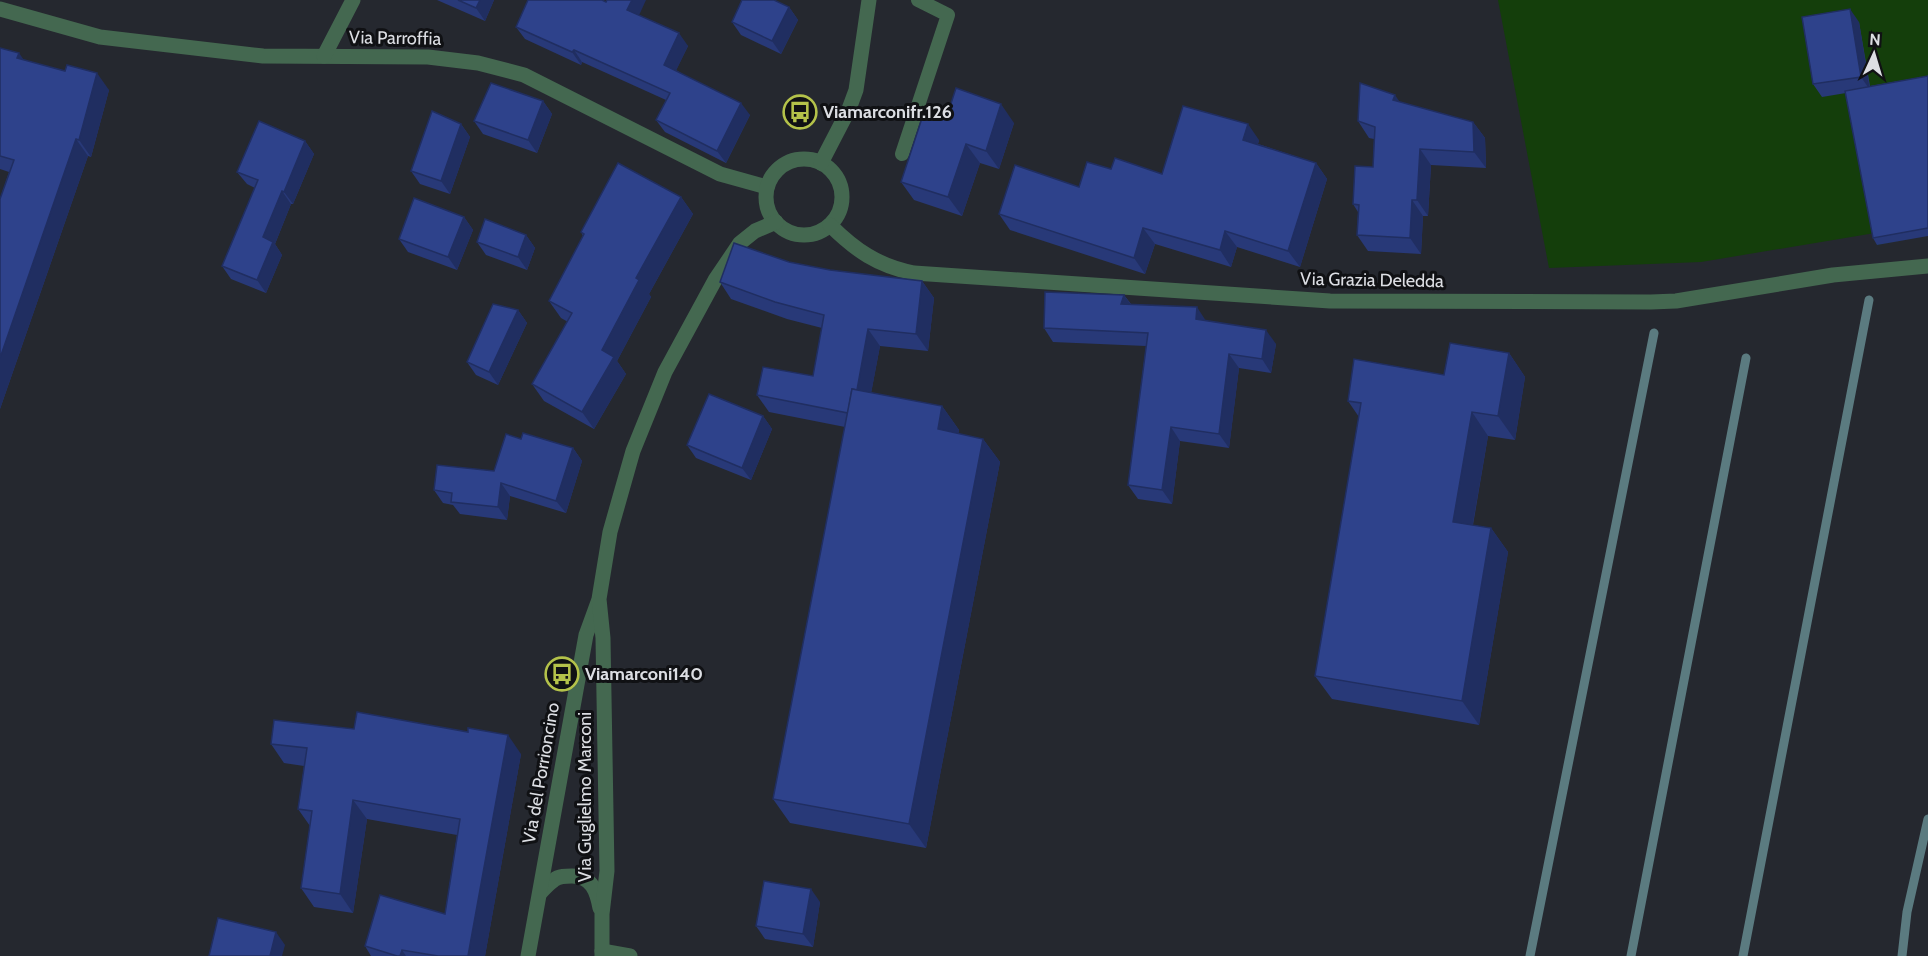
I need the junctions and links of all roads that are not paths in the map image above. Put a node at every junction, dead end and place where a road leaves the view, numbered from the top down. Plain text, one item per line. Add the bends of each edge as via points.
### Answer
1 (353, 0) edge
2 (869, 0) edge
3 (918, 0) edge
4 (0, 9) edge
5 (324, 56) junction
6 (902, 154) dead end
7 (821, 163) junction
8 (767, 187) junction
9 (776, 222) junction
10 (830, 225) junction
11 (1928, 266) edge
12 (599, 599) junction
13 (540, 893) junction
14 (602, 914) junction
15 (602, 954) edge
16 (528, 956) edge
17 (630, 956) edge

1 - 5 street
2 - 7 street via 856,90
3 - 6 lane via 948,15
4 - 5 street, Via Parroffia via 100,37 263,56
5 - 8 street, Via Parroffia via 428,57 478,63 524,75 720,174
7 - 8 street via 794,160 772,175
7 - 10 street via 832,171 842,194 840,208
8 - 9 street via 769,212
9 - 10 street via 786,231 806,234
9 - 12 street, Via Guglielmo Marconi via 740,243 715,280 665,372 620,491
10 - 11 street, Via Grazia Deledda via 849,244 876,261 914,273 1330,301 1676,301 1833,275
12 - 13 street, Via del Porrioncino via 586,635
12 - 14 street, Via Guglielmo Marconi via 607,871
13 - 14 street via 555,879 578,876 593,886
13 - 16 street, Via del Porrioncino
14 - 15 street, Via Guglielmo Marconi
15 - 17 street

